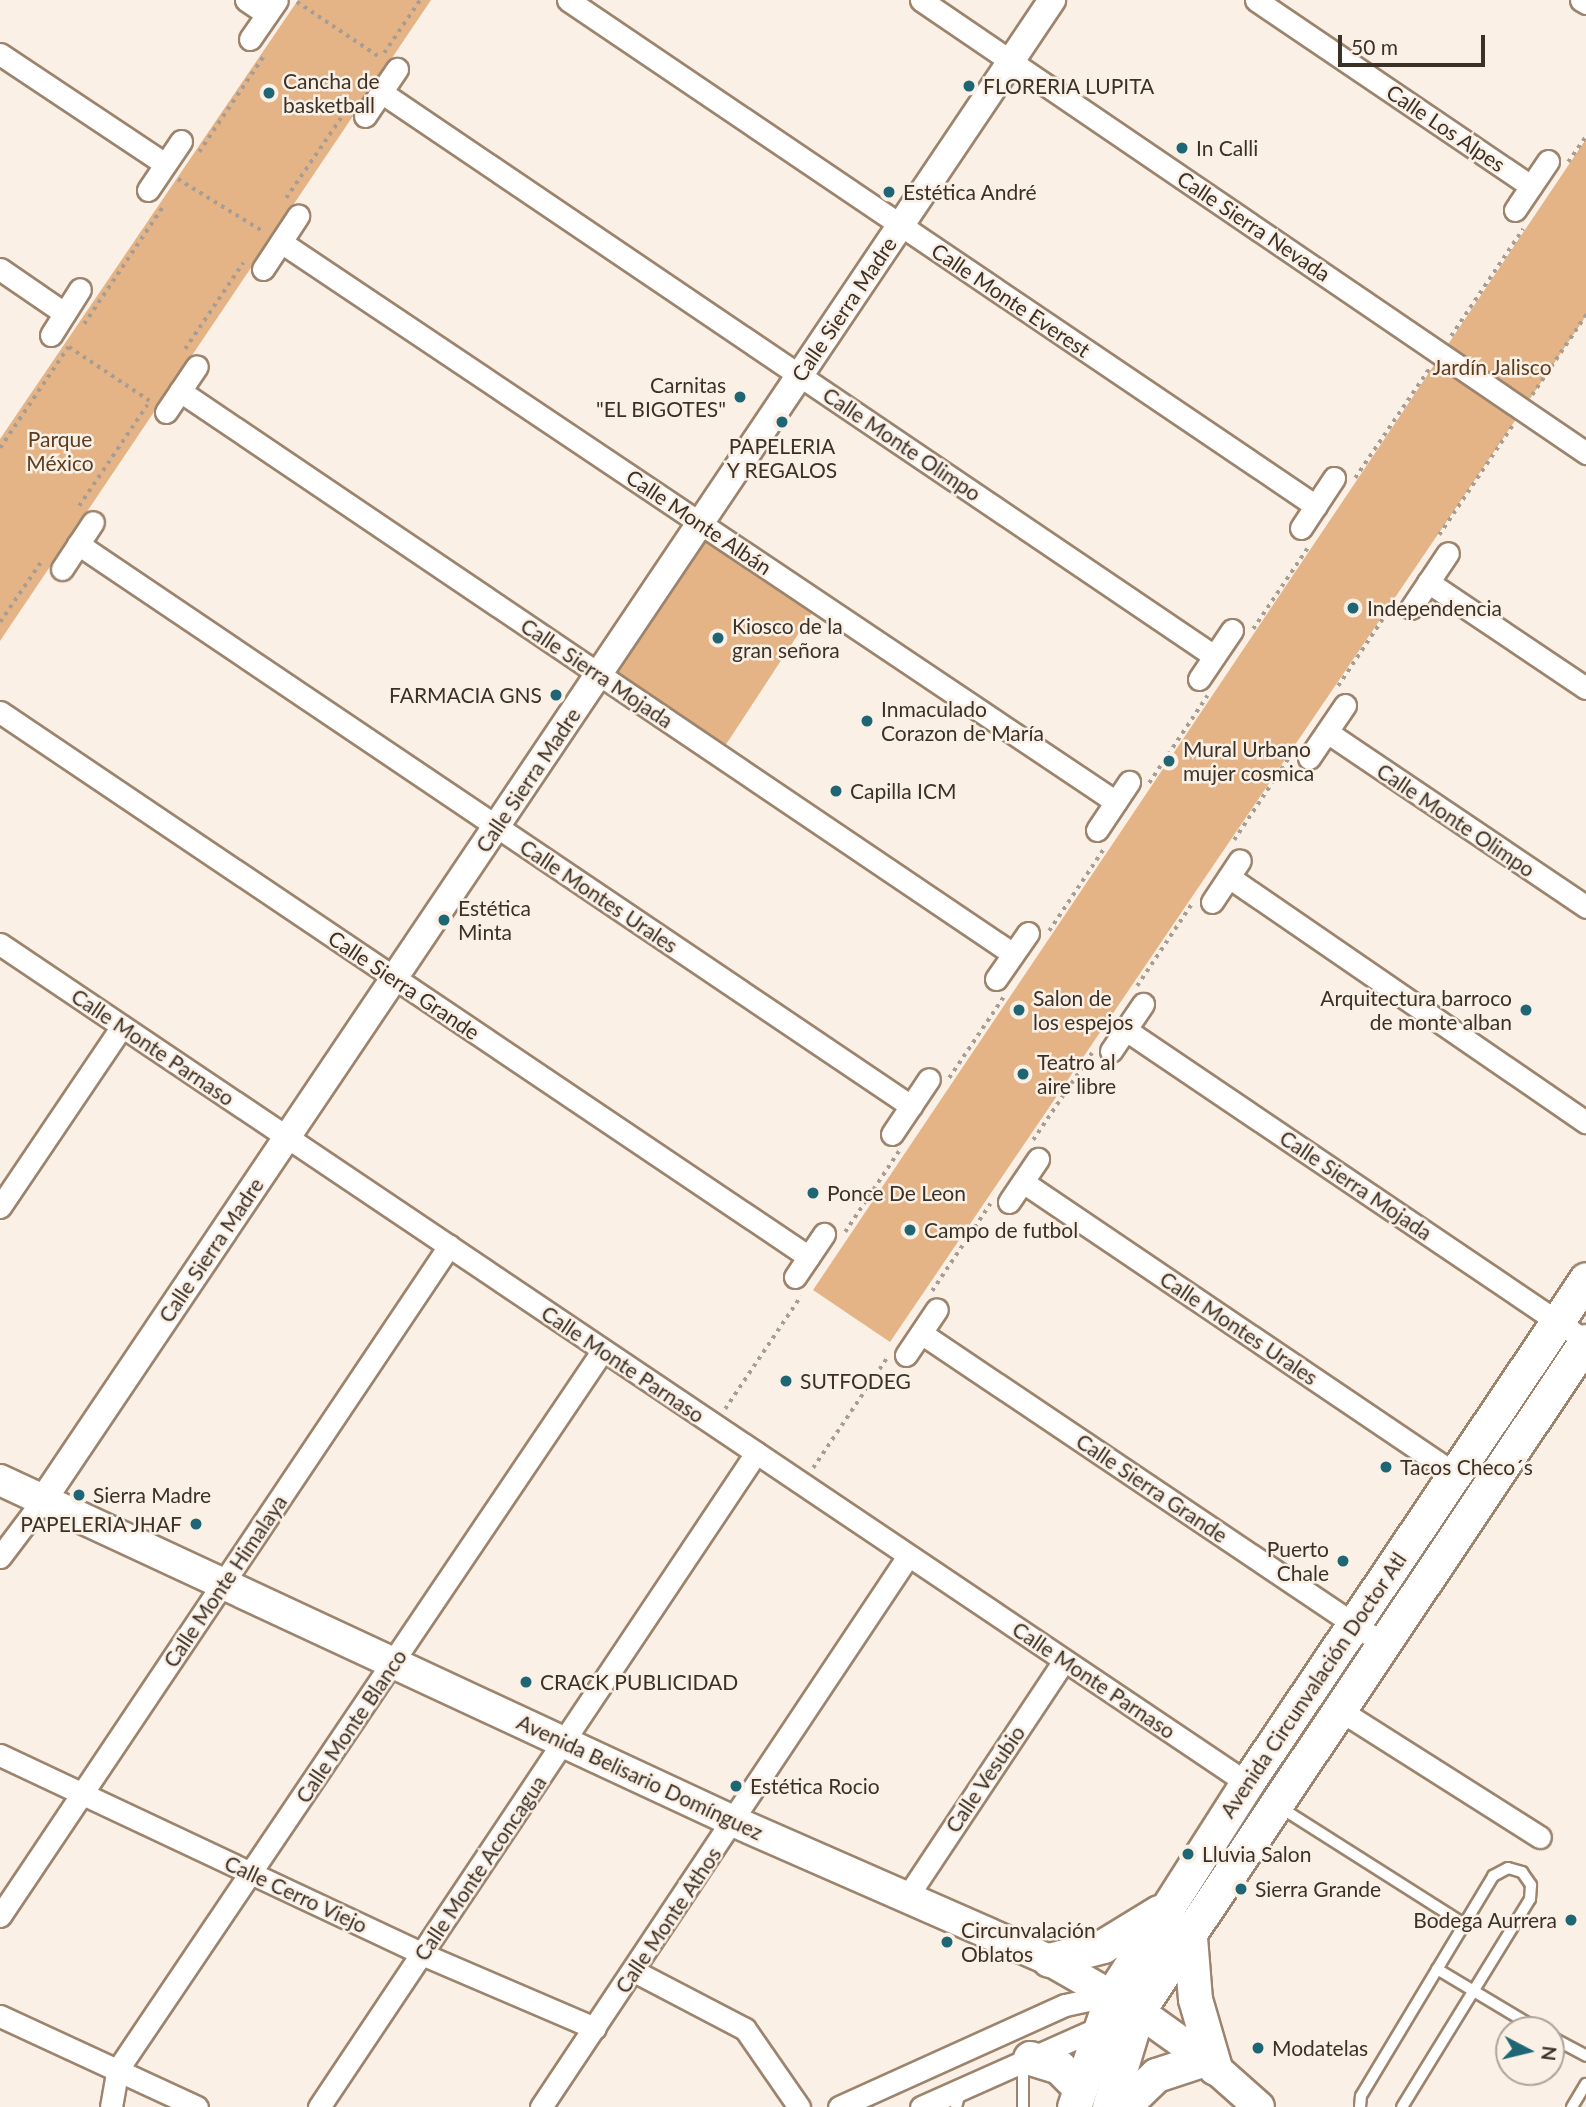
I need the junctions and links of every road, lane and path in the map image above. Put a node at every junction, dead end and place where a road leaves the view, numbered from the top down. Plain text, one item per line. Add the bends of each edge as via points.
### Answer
1 (246, 0) edge
2 (295, 0) edge
3 (420, 0) edge
4 (568, 0) edge
5 (920, 0) edge
6 (1052, 0) edge
7 (1256, 0) edge
8 (1581, 0) edge
9 (301, 2) edge
10 (1586, 4) edge
11 (279, 10) edge
12 (260, 43) joint
13 (0, 54) edge
14 (1011, 61) junction
15 (389, 64) junction
16 (373, 70) dead end
17 (381, 92) junction
18 (357, 110) joint
19 (181, 141) dead end
20 (195, 158) dead end
21 (1548, 161) dead end
22 (188, 169) dead end
23 (169, 171) junction
24 (1531, 186) junction
25 (148, 190) dead end
26 (173, 191) dead end
27 (165, 202) dead end
28 (1515, 210) dead end
29 (289, 212) joint
30 (272, 220) dead end
31 (901, 225) junction
32 (272, 237) junction
33 (256, 243) dead end
34 (256, 261) joint
35 (0, 269) edge
36 (80, 289) dead end
37 (64, 313) junction
38 (51, 335) joint
39 (69, 347) junction
40 (189, 361) joint
41 (800, 375) junction
42 (157, 390) dead end
43 (180, 391) junction
44 (158, 407) junction
45 (0, 448) edge
46 (1586, 453) edge
47 (1334, 478) dead end
48 (1316, 506) junction
49 (84, 517) joint
50 (701, 523) junction
51 (1301, 528) dead end
52 (78, 544) junction
53 (1448, 552) dead end
54 (53, 562) joint
55 (1428, 582) junction
56 (1411, 608) dead end
57 (0, 622) edge
58 (1232, 630) dead end
59 (1214, 656) junction
60 (599, 674) junction
61 (1199, 679) dead end
62 (1586, 688) edge
63 (1345, 705) dead end
64 (0, 712) edge
65 (1327, 732) junction
66 (1309, 758) dead end
67 (1129, 782) dead end
68 (1116, 802) junction
69 (496, 827) junction
70 (1097, 831) dead end
71 (1212, 902) dead end
72 (1586, 907) edge
73 (1028, 933) dead end
74 (0, 944) edge
75 (1013, 954) junction
76 (394, 978) junction
77 (996, 979) dead end
78 (1143, 1004) dead end
79 (122, 1026) junction
80 (1126, 1030) junction
81 (1111, 1051) dead end
82 (929, 1079) dead end
83 (911, 1106) junction
84 (1586, 1122) edge
85 (892, 1134) dead end
86 (287, 1137) junction
87 (1038, 1159) dead end
88 (1023, 1182) junction
89 (1009, 1202) dead end
90 (0, 1207) edge
91 (824, 1234) dead end
92 (449, 1246) junction
93 (808, 1258) junction
94 (795, 1277) dead end
95 (1586, 1279) edge
96 (937, 1310) dead end
97 (1558, 1321) junction
98 (921, 1333) junction
99 (1586, 1341) edge
100 (603, 1350) junction
101 (906, 1355) dead end
102 (756, 1453) junction
103 (1454, 1474) junction
104 (0, 1480) edge
105 (43, 1500) junction
106 (908, 1556) junction
107 (0, 1557) edge
108 (223, 1584) junction
109 (1353, 1624) junction
110 (1382, 1643) junction
111 (1064, 1661) junction
112 (394, 1663) junction
113 (1338, 1709) junction
114 (565, 1743) junction
115 (0, 1755) edge
116 (1247, 1783) junction
117 (83, 1794) junction
118 (1276, 1804) junction
119 (735, 1822) junction
120 (1540, 1837) dead end
121 (251, 1873) junction
122 (907, 1897) junction
123 (1167, 1907) junction
124 (0, 1916) edge
125 (1464, 1923) junction
126 (1190, 1937) junction
127 (422, 1954) junction
128 (1049, 1960) junction
129 (1437, 1969) junction
130 (634, 1972) junction
131 (1475, 1989) junction
132 (1125, 2003) junction
133 (0, 2016) edge
134 (1517, 2016) edge
135 (595, 2028) junction
136 (1098, 2028) junction
137 (1565, 2045) edge
138 (1586, 2056) edge
139 (1026, 2060) junction
140 (1210, 2064) junction
141 (118, 2069) junction
142 (1586, 2084) edge
143 (1077, 2097) edge
144 (958, 2098) edge
145 (111, 2107) edge
146 (197, 2107) edge
147 (319, 2107) edge
148 (541, 2107) edge
149 (799, 2107) edge
150 (839, 2107) edge
151 (921, 2107) edge
152 (1023, 2107) edge
153 (1109, 2107) edge
154 (1123, 2107) edge
155 (1259, 2107) edge
156 (1360, 2107) edge
157 (1402, 2107) edge
158 (1572, 2107) edge

1 - 11 street
2 - 9 path
3 - 15 path
4 - 31 street, Calle Monte Everest
5 - 14 street, Calle Sierra Nevada
6 - 14 street, Calle Sierra Madre
7 - 24 street, Calle Los Alpes
8 - 10 street
9 - 11 path
9 - 15 path
11 - 12 street
12 - 20 path
13 - 23 street
14 - 31 street, Calle Sierra Madre
14 - 46 street, Calle Sierra Nevada
15 - 16 path
15 - 17 street
17 - 18 street
17 - 41 street, Calle Monte Olimpo
18 - 29 path
19 - 23 street
21 - 24 street
22 - 23 path
23 - 25 street
23 - 26 path
23 - 32 path
24 - 28 street
27 - 39 path
29 - 32 street
30 - 32 path
31 - 41 street, Calle Sierra Madre
31 - 48 street, Calle Monte Everest
32 - 33 path
32 - 34 street
32 - 50 street, Calle Monte Albán
34 - 40 path
35 - 37 street
36 - 37 street
37 - 38 street
38 - 39 path
39 - 44 path
39 - 45 path
40 - 43 street
41 - 50 street, Calle Sierra Madre
41 - 59 street, Calle Monte Olimpo
42 - 44 path
43 - 44 street
43 - 60 street, Calle Sierra Mojada
44 - 49 path
47 - 48 street
48 - 51 street
49 - 52 street
50 - 60 street, Calle Sierra Madre
50 - 68 street, Calle Monte Albán
52 - 54 street
52 - 69 street, Calle Montes Urales
53 - 55 street
54 - 57 path
55 - 56 street
55 - 62 street
58 - 59 street
59 - 61 street
60 - 69 street, Calle Sierra Madre
60 - 75 street, Calle Sierra Mojada
63 - 65 street
64 - 76 street, Calle Sierra Grande
65 - 66 street
65 - 72 street, Calle Monte Olimpo
67 - 68 street
68 - 70 street
69 - 76 street, Calle Sierra Madre
69 - 83 street, Calle Montes Urales
71 - 84 street via 1234,869
73 - 75 street
74 - 79 street, Calle Monte Parnaso
75 - 77 street
76 - 86 street, Calle Sierra Madre
76 - 93 street, Calle Sierra Grande
78 - 80 street
79 - 86 street, Calle Monte Parnaso
79 - 90 street
80 - 81 street
80 - 97 street, Calle Sierra Mojada
82 - 83 street
83 - 85 street
86 - 92 street, Calle Monte Parnaso
86 - 105 street, Calle Sierra Madre
87 - 88 street
88 - 89 street
88 - 103 street, Calle Montes Urales
91 - 93 street
92 - 100 street, Calle Monte Parnaso
92 - 108 street, Calle Monte Himalaya
93 - 94 street
95 - 97 main road, Avenida Circunvalación Doctor Atl
96 - 98 street
97 - 99 street, Calle Sierra Mojada
97 - 103 main road, Avenida Circunvalación Doctor Atl
98 - 101 street
98 - 109 street, Calle Sierra Grande
99 - 110 main road, Avenida Circunvalación Doctor Atl
100 - 102 street, Calle Monte Parnaso
100 - 112 street, Calle Monte Blanco
102 - 106 street, Calle Monte Parnaso
102 - 114 street, Calle Monte Aconcagua
103 - 109 main road, Avenida Circunvalación Doctor Atl
104 - 105 main road, Avenida Belisario Domínguez
105 - 107 street, Calle Sierra Madre
105 - 108 main road, Avenida Belisario Domínguez
106 - 111 street, Calle Monte Parnaso
106 - 119 street, Calle Monte Athos
108 - 112 main road, Avenida Belisario Domínguez
108 - 117 street, Calle Monte Himalaya
109 - 110 street, Calle Sierra Grande
109 - 116 main road, Avenida Circunvalación Doctor Atl
110 - 113 main road, Avenida Circunvalación Doctor Atl
111 - 116 street, Calle Monte Parnaso
111 - 122 street, Calle Vesubio
112 - 114 main road, Avenida Belisario Domínguez
112 - 121 street, Calle Monte Blanco
113 - 118 main road, Avenida Circunvalación Doctor Atl
113 - 120 street
114 - 119 main road, Avenida Belisario Domínguez
114 - 127 street, Calle Monte Aconcagua
115 - 117 street, Calle Cerro Viejo
116 - 123 main road, Avenida Circunvalación Doctor Atl
117 - 121 street, Calle Cerro Viejo
117 - 124 street, Calle Monte Himalaya
118 - 125 lane
118 - 126 main road, Avenida Circunvalación Doctor Atl
119 - 122 main road, Avenida Belisario Domínguez
119 - 130 street, Calle Monte Athos
121 - 127 street, Calle Cerro Viejo
121 - 141 street, Calle Monte Blanco
122 - 128 main road, Avenida Belisario Domínguez
123 - 128 main road via 1103,1946
123 - 132 main road, Avenida Circunvalación Doctor Atl
125 - 129 lane
125 - 131 lane via 1493,1876 1508,1868 1522,1872 1531,1885 1530,1899
126 - 132 main road, Avenida Circunvalación Doctor Atl
126 - 140 main road via 1195,1999
127 - 135 street, Calle Cerro Viejo
127 - 147 street, Calle Monte Aconcagua
128 - 132 main road, Avenida Belisario Domínguez
129 - 131 lane
129 - 156 lane via 1361,2096
130 - 135 street, Calle Monte Athos
130 - 149 street via 746,2029
131 - 134 lane
131 - 157 lane
132 - 136 main road, Avenida Circunvalación Doctor Atl
132 - 140 main road, Avenida Belisario Domínguez
132 - 150 street via 1065,2006
132 - 153 main road, Avenida Circunvalación Doctor Atl
133 - 141 street
135 - 148 street, Calle Monte Athos
136 - 139 street
136 - 143 main road, Avenida Circunvalación Doctor Atl
137 - 138 lane
139 - 143 main road via 1059,2067
139 - 144 street
139 - 152 lane
140 - 154 main road via 1156,2075
140 - 155 main road, Avenida Belisario Domínguez
141 - 145 street, Calle Monte Blanco
141 - 146 street
142 - 158 lane
144 - 151 street

